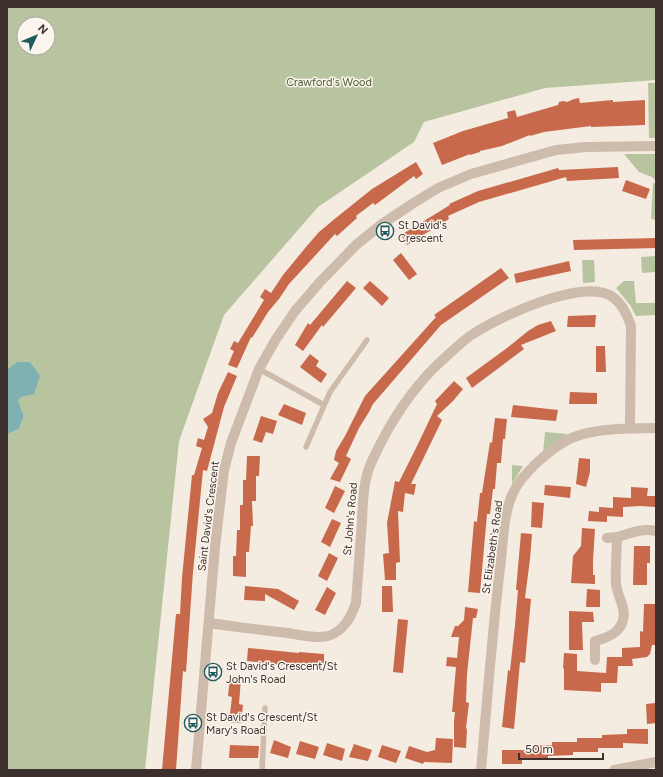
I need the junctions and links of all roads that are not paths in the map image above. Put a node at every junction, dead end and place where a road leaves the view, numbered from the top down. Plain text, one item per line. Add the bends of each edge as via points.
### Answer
1 (656, 146) edge
2 (367, 340) dead end
3 (259, 369) junction
4 (324, 405) junction
5 (630, 428) junction
6 (656, 428) edge
7 (306, 447) dead end
8 (656, 531) edge
9 (209, 623) junction
10 (595, 660) dead end
11 (265, 708) dead end
12 (656, 762) edge
13 (196, 770) edge
14 (262, 770) edge
15 (481, 770) edge
16 (614, 770) edge

1 - 3 street, Saint David's Crescent via 556,150 471,174 438,188 382,224 337,264 295,311
2 - 4 lane via 330,392
3 - 4 lane
3 - 9 street, Saint David's Crescent via 231,443 224,470
4 - 7 lane
5 - 6 street, St Elizabeth's Road
5 - 9 street, St John's Road via 631,326 626,312 614,297 599,291 575,292 507,315 470,336 438,364 408,399 387,432 371,463 365,482 356,602 346,624 327,636 309,636
5 - 15 street, St Elizabeth's Road via 574,437 564,442 528,473 513,492 507,514 493,630
8 - 10 street via 638,530 612,537 616,584 624,614 623,622 614,634 595,641
9 - 13 street, Saint David's Crescent
11 - 14 lane
12 - 16 street

